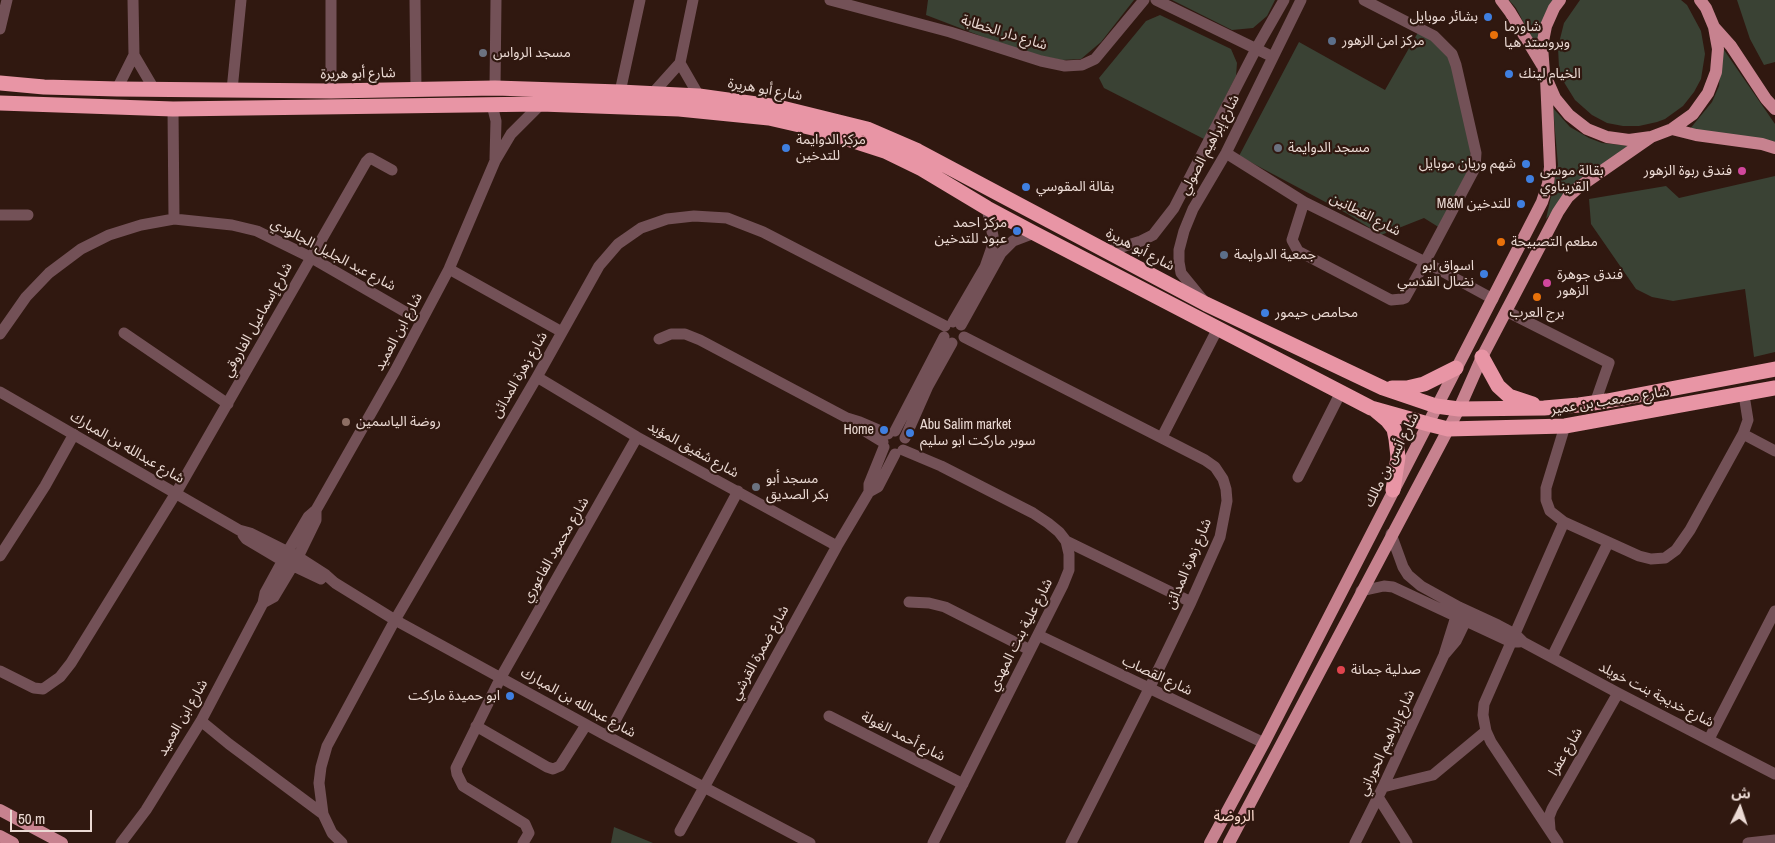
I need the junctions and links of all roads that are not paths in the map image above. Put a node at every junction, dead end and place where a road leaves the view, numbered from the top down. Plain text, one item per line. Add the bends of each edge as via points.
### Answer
1 (7, 0) edge
2 (133, 0) edge
3 (241, 0) edge
4 (331, 0) edge
5 (415, 0) edge
6 (496, 0) edge
7 (640, 0) edge
8 (693, 0) edge
9 (830, 0) edge
10 (1144, 0) edge
11 (1156, 0) edge
12 (1284, 0) edge
13 (1301, 0) edge
14 (1364, 0) edge
15 (1501, 0) edge
16 (1560, 0) edge
17 (1705, 3) edge
18 (1714, 27) junction
19 (0, 29) edge
20 (1256, 49) junction
21 (134, 55) junction
22 (1273, 57) junction
23 (680, 63) junction
24 (0, 72) edge
25 (1545, 72) junction
26 (0, 83) edge
27 (44, 87) junction
28 (495, 88) junction
29 (117, 89) junction
30 (154, 89) junction
31 (232, 90) junction
32 (379, 90) junction
33 (411, 90) junction
34 (331, 91) junction
35 (620, 92) junction
36 (653, 93) junction
37 (699, 96) junction
38 (0, 103) edge
39 (541, 104) junction
40 (492, 105) junction
41 (379, 107) junction
42 (406, 107) junction
43 (173, 108) junction
44 (1775, 109) edge
45 (1672, 129) junction
46 (1651, 137) junction
47 (1775, 148) edge
48 (1226, 153) junction
49 (495, 161) junction
50 (392, 170) dead end
51 (1304, 202) junction
52 (987, 208) junction
53 (0, 214) edge
54 (28, 215) dead end
55 (174, 219) junction
56 (1034, 233) junction
57 (1109, 251) junction
58 (310, 257) junction
59 (1425, 262) junction
60 (448, 268) junction
61 (1493, 299) junction
62 (1206, 304) junction
63 (1506, 311) junction
64 (421, 321) junction
65 (1218, 328) junction
66 (562, 332) junction
67 (953, 332) junction
68 (124, 333) dead end
69 (0, 334) edge
70 (659, 340) dead end
71 (1482, 356) junction
72 (1456, 368) junction
73 (1775, 369) edge
74 (537, 377) junction
75 (1383, 388) junction
76 (1775, 388) edge
77 (0, 392) edge
78 (1341, 392) junction
79 (1744, 395) junction
80 (1595, 403) junction
81 (228, 404) junction
82 (1436, 406) junction
83 (1371, 408) junction
84 (1544, 408) junction
85 (1459, 409) junction
86 (1428, 424) junction
87 (1565, 426) junction
88 (1448, 429) junction
89 (74, 434) junction
90 (1743, 434) junction
91 (637, 437) junction
92 (1162, 437) junction
93 (887, 438) junction
94 (902, 446) junction
95 (1775, 451) edge
96 (1298, 477) dead end
97 (1394, 490) junction
98 (738, 491) junction
99 (869, 492) junction
100 (176, 493) junction
101 (1564, 522) junction
102 (1391, 534) junction
103 (1066, 541) junction
104 (1608, 542) junction
105 (837, 546) junction
106 (0, 556) edge
107 (290, 558) junction
108 (1362, 590) junction
109 (909, 602) dead end
110 (1191, 602) junction
111 (1457, 611) junction
112 (1775, 611) edge
113 (1468, 616) junction
114 (395, 620) junction
115 (1038, 635) junction
116 (1516, 639) junction
117 (1030, 650) junction
118 (1444, 655) junction
119 (1552, 658) junction
120 (0, 671) edge
121 (500, 677) junction
122 (1149, 689) junction
123 (1618, 693) junction
124 (829, 716) dead end
125 (201, 721) junction
126 (586, 725) junction
127 (476, 726) junction
128 (1486, 731) junction
129 (607, 736) junction
130 (1709, 739) junction
131 (1264, 743) junction
132 (1775, 774) edge
133 (963, 784) junction
134 (702, 788) junction
135 (1381, 792) junction
136 (0, 810) edge
137 (323, 814) junction
138 (1550, 829) junction
139 (680, 831) dead end
140 (0, 836) edge
141 (1775, 840) edge
142 (13, 843) edge
143 (62, 843) edge
144 (122, 843) edge
145 (342, 843) edge
146 (524, 843) edge
147 (810, 843) edge
148 (933, 843) edge
149 (1070, 843) edge
150 (1210, 843) edge
151 (1229, 843) edge
152 (1355, 843) edge
153 (1407, 843) edge
154 (1558, 843) edge
155 (1748, 843) edge

1 - 19 street
2 - 21 street
3 - 31 street
4 - 34 street
5 - 33 street
6 - 28 street
7 - 35 street
8 - 23 street
9 - 10 street, شارع دار الخطابة via 1064,66 1082,65 1095,59
11 - 20 street
12 - 20 street, شارع إبراهيم الصولي
13 - 22 street, شارع إبراهيم الصولي
14 - 59 street via 1434,36 1452,54 1456,65 1477,160
15 - 25 main road
16 - 25 main road, شارع أنس بن مالك via 1546,26 1542,46
17 - 18 main road
18 - 44 main road
18 - 45 main road via 1718,49 1716,72 1708,94 1693,114
20 - 22 street
20 - 57 street, شارع إبراهيم الصولي via 1174,208 1153,235
21 - 29 street
21 - 30 street
22 - 48 street, شارع إبراهيم الصولي
23 - 36 street
23 - 37 street
24 - 27 highway
25 - 46 main road via 1555,98 1569,116 1587,129 1607,137 1629,140
25 - 61 main road, شارع أنس بن مالك via 1548,184
26 - 27 highway, شارع أبو هريرة
27 - 29 highway, شارع أبو هريرة
28 - 33 highway, شارع أبو هريرة
28 - 35 highway, شارع أبو هريرة
29 - 30 highway, شارع أبو هريرة
30 - 31 highway, شارع أبو هريرة
31 - 34 highway, شارع أبو هريرة
32 - 33 highway, شارع أبو هريرة
32 - 34 highway, شارع أبو هريرة
32 - 41 highway
33 - 42 highway
35 - 36 highway, شارع أبو هريرة
36 - 37 highway, شارع أبو هريرة
37 - 57 highway, شارع أبو هريرة via 778,107 867,129 918,151
38 - 43 highway, شارع أبو هريرة
39 - 40 highway, شارع أبو هريرة
39 - 49 street, شارع ابن العميد via 515,130
39 - 52 highway, شارع أبو هريرة via 722,112 817,129 885,151
40 - 42 highway, شارع أبو هريرة
40 - 49 street, شارع ابن العميد via 496,128
41 - 42 highway, شارع أبو هريرة
41 - 43 highway, شارع أبو هريرة
43 - 55 street
45 - 46 main road
45 - 47 main road
46 - 63 main road via 1568,197
48 - 51 street, شارع القطانين
48 - 62 street, شارع إبراهيم الصولي via 1193,209 1179,250 1182,273
49 - 60 street, شارع ابن العميد
50 - 58 street, شارع إسماعيل الفاروقي via 368,159
51 - 59 street, شارع القطانين
51 - 59 street via 1292,240 1298,251 1391,300 1405,298
52 - 56 highway, شارع أبو هريرة
52 - 67 street, شارع ضمرة القرشي via 992,247
53 - 54 street
55 - 58 street, شارع عبد الجليل الجالودي via 257,231
55 - 69 street, شارع عبد الجليل الجالودي via 109,235 81,249 49,273 26,297
56 - 65 highway, شارع أبو هريرة
56 - 67 street, شارع ضمرة القرشي via 1013,241 1001,253
57 - 62 highway, شارع أبو هريرة
58 - 64 street, شارع عبد الجليل الجالودي
58 - 81 street, شارع إسماعيل الفاروقي
59 - 61 street, شارع القطانين
60 - 64 street, شارع ابن العميد
60 - 66 street
61 - 72 main road, شارع أنس بن مالك
62 - 75 highway, شارع أبو هريرة
63 - 71 main road
63 - 80 street via 1609,363
64 - 107 street, شارع ابن العميد via 316,510 316,520
65 - 78 highway, شارع أبو هريرة
65 - 92 street
66 - 67 street, شارع زهرة المدائن via 599,266 618,244 641,228 667,218 694,216 727,218 763,232
66 - 74 street, شارع زهرة المدائن
67 - 92 street, شارع زهرة المدائن
67 - 93 street, شارع ضمرة القرشي
67 - 94 street, شارع ضمرة القرشي
68 - 81 street
70 - 93 street via 671,334 685,334 700,340
71 - 84 highway via 1498,386 1509,396
71 - 85 main road
72 - 75 highway via 1424,384
72 - 82 main road, شارع أنس بن مالك
73 - 80 highway, شارع مصعب بن عمير
74 - 91 street, شارع شفيق المؤيد
74 - 114 street, شارع زهرة المدائن
75 - 82 highway, شارع أبو هريرة
76 - 79 highway, شارع مصعب بن عمير
77 - 89 street, شارع عبدالله بن المبارك
78 - 83 highway, شارع أبو هريرة
78 - 96 street
79 - 87 highway, شارع مصعب بن عمير
79 - 90 street via 1748,420
80 - 84 highway, شارع مصعب بن عمير
81 - 100 street, شارع إسماعيل الفاروقي
82 - 85 highway, شارع أبو هريرة
82 - 86 main road, شارع أنس بن مالك
83 - 86 highway, شارع أبو هريرة
83 - 97 highway via 1394,429 1398,457
84 - 85 highway, شارع مصعب بن عمير
85 - 88 main road
86 - 88 highway, شارع أبو هريرة
86 - 97 main road, شارع أنس بن مالك
87 - 88 highway, شارع مصعب بن عمير
87 - 101 street via 1546,488 1550,511
88 - 102 main road
89 - 100 street, شارع عبدالله بن المبارك
89 - 106 street
90 - 95 street
90 - 104 street via 1676,550 1665,558 1651,559
91 - 98 street, شارع شفيق المؤيد
91 - 121 street, شارع محمود الفاعوري
92 - 110 street, شارع زهرة المدائن via 1215,467 1226,490 1220,537
93 - 94 street via 899,432
93 - 94 street via 890,453
93 - 99 street, شارع ضمرة القرشي via 869,484
94 - 99 street, شارع ضمرة القرشي via 878,486
94 - 103 street via 1033,513
97 - 131 main road, شارع أنس بن مالك
98 - 105 street, شارع شفيق المؤيد
98 - 129 street
99 - 105 street, شارع ضمرة القرشي
100 - 107 street, شارع عبدالله بن المبارك
100 - 120 street, شارع إسماعيل الفاروقي via 60,677 43,688 34,688
101 - 104 street
101 - 116 street
102 - 108 main road
102 - 111 street, شارع خديجة بنت خويلد via 1408,575
103 - 110 street
103 - 115 street, شارع علية بنت المهدي via 1069,570
104 - 119 street
105 - 134 street, شارع ضمرة القرشي
107 - 114 street, شارع عبدالله بن المبارك
107 - 125 street, شارع ابن العميد via 274,597 263,603
108 - 111 street, شارع خديجة بنت خويلد via 1393,587
108 - 151 main road
109 - 117 street via 945,607
110 - 122 street, شارع زهرة المدائن
111 - 113 street, شارع خديجة بنت خويلد
111 - 118 street, شارع إبراهيم الحوراني
112 - 130 street
113 - 116 street, شارع خديجة بنت خويلد
113 - 118 street, شارع إبراهيم الحوراني via 1456,642
114 - 121 street, شارع عبدالله بن المبارك
114 - 137 street, شارع زهرة المدائن via 327,746 319,783
115 - 117 street, شارع علية بنت المهدي
115 - 122 street, شارع القصاب
116 - 119 street, شارع خديجة بنت خويلد
116 - 128 street via 1484,704
117 - 133 street, شارع علية بنت المهدي
118 - 135 street, شارع إبراهيم الحوراني
119 - 123 street, شارع خديجة بنت خويلد
121 - 126 street, شارع عبدالله بن المبارك
121 - 127 street
122 - 131 street, شارع القصاب
122 - 149 street, شارع زهرة المدائن
123 - 130 street, شارع خديجة بنت خويلد
123 - 138 street, شارع عفرا via 1552,809
124 - 133 street, شارع أحمد الغولة
125 - 137 street
125 - 144 street, شارع ابن العميد
126 - 127 street via 560,766 553,768
126 - 129 street, شارع عبدالله بن المبارك
127 - 146 street via 456,768 459,780 463,786 525,824 529,833
128 - 135 street via 1433,775
128 - 138 street
129 - 134 street, شارع عبدالله بن المبارك
130 - 132 street, شارع خديجة بنت خويلد
131 - 150 main road, شارع أنس بن مالك
133 - 148 street, شارع علية بنت المهدي
134 - 139 street, شارع ضمرة القرشي
134 - 147 street, شارع عبدالله بن المبارك
135 - 152 street, شارع إبراهيم الحوراني
135 - 153 street
136 - 143 main road
137 - 145 street, شارع زهرة المدائن via 332,833
138 - 154 street
140 - 142 main road
141 - 155 street

